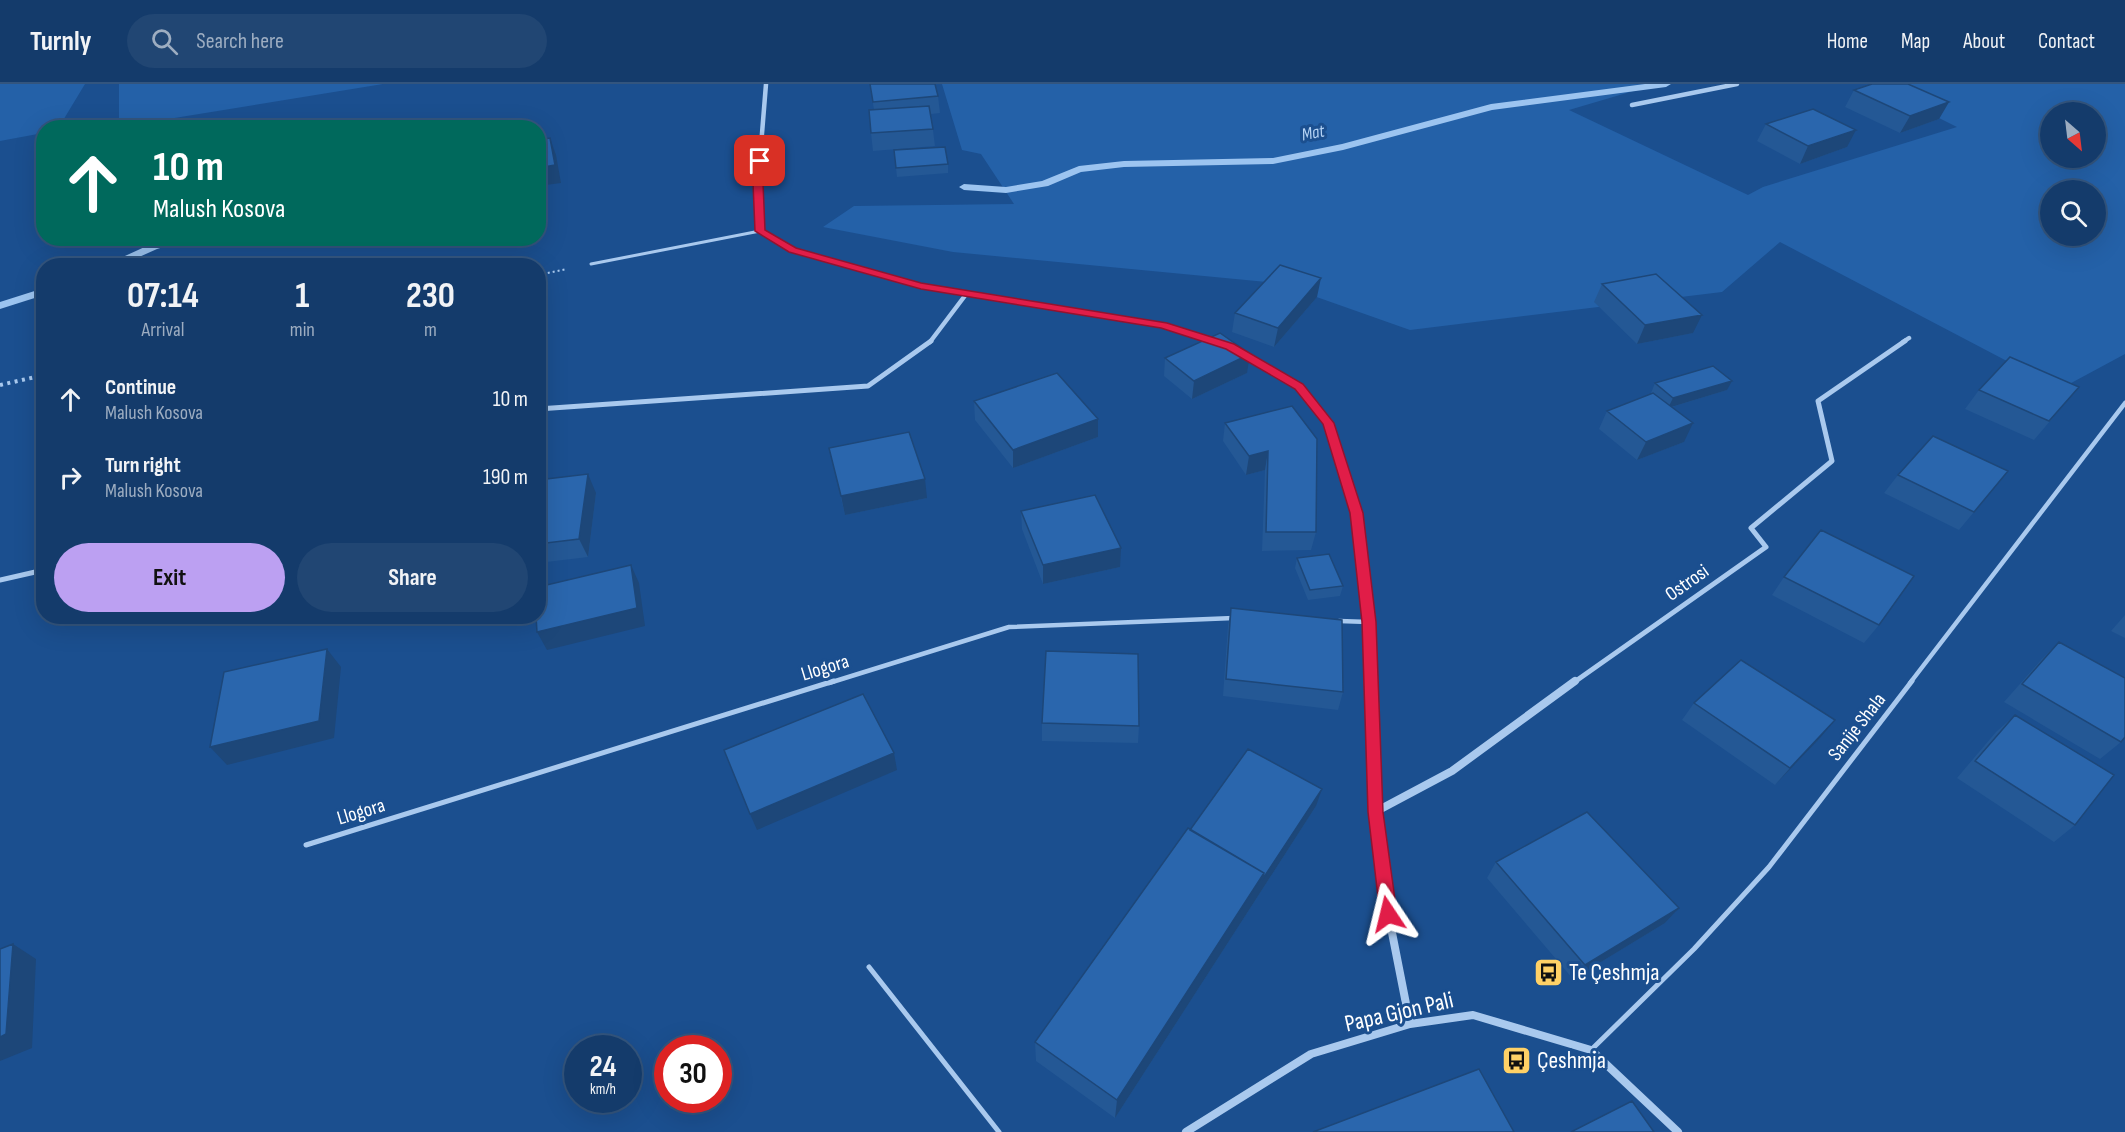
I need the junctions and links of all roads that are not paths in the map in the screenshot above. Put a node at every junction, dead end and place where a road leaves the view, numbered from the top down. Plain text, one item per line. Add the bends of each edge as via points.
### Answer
1 (766, 84) edge
2 (1737, 84) edge
3 (1632, 105) dead end
4 (760, 231) junction
5 (591, 264) dead end
6 (967, 293) junction
7 (1909, 338) dead end
8 (1219, 343) edge
9 (1240, 352) edge
10 (2125, 403) edge
11 (546, 408) edge
12 (36, 572) edge
13 (0, 580) edge
14 (1243, 618) edge
15 (1335, 621) edge
16 (1369, 622) junction
17 (1376, 812) junction
18 (306, 845) dead end
19 (869, 967) dead end
20 (1410, 1024) junction
21 (1591, 1050) junction
22 (999, 1132) edge
23 (1186, 1132) edge
24 (1678, 1132) edge

1 - 4 street via 758,183
2 - 3 street
4 - 5 lane
4 - 6 street via 793,250 921,286
6 - 8 street via 1163,325
6 - 11 street via 929,344 868,386
7 - 17 street, Ostrosi via 1818,401 1832,461 1751,528 1766,548 1452,771
9 - 16 street via 1299,387 1328,423 1357,513
10 - 21 lane, Sanije Shala via 1769,867 1694,949
12 - 13 street
14 - 18 lane, Llogora via 1009,627
15 - 16 lane
16 - 17 street
17 - 20 street via 1384,892
19 - 22 lane
20 - 21 street, Papa Gjon Pali via 1473,1015
20 - 23 street, Papa Gjon Pali via 1311,1054
21 - 24 street, Papa Gjon Pali

